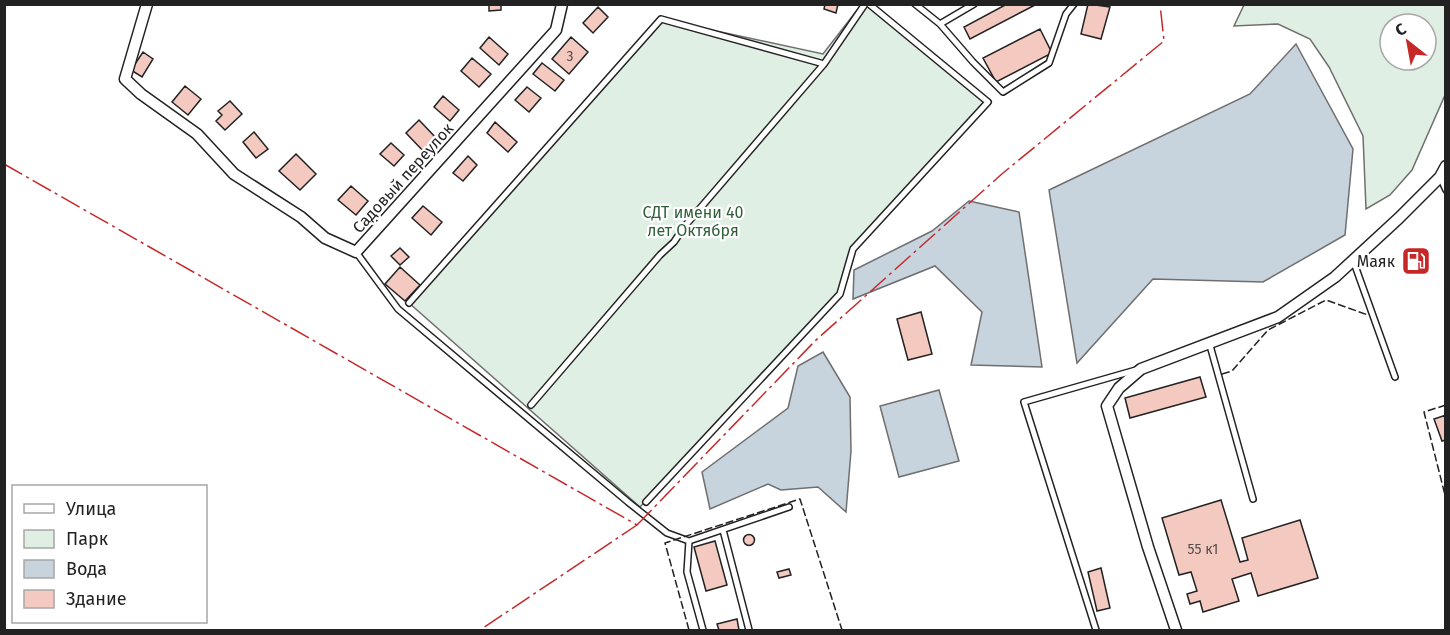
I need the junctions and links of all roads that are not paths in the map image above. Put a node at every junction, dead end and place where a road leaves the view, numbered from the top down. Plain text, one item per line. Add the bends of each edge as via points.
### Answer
1 (147, 4) edge
2 (562, 4) edge
3 (867, 4) edge
4 (915, 4) edge
5 (974, 4) edge
6 (1074, 4) edge
7 (940, 24) junction
8 (824, 64) junction
9 (1443, 172) edge
10 (1446, 190) edge
11 (356, 252) junction
12 (1353, 260) junction
13 (409, 303) dead end
14 (1209, 342) junction
15 (1141, 369) junction
16 (1395, 378) dead end
17 (531, 405) dead end
18 (1253, 499) dead end
19 (646, 501) dead end
20 (789, 507) dead end
21 (723, 530) junction
22 (689, 541) junction
23 (703, 630) edge
24 (749, 630) edge
25 (1096, 630) edge
26 (1176, 630) edge

1 - 11 street, Садовый переулок via 125,79 197,134 234,174 325,238
2 - 11 street, Садовый переулок via 556,30
3 - 8 lane
3 - 19 lane via 988,102 853,249 840,294
4 - 7 lane
5 - 7 lane
6 - 7 lane via 1066,14 1049,63 1003,92
8 - 13 lane via 661,20
8 - 17 lane
9 - 10 lane
9 - 12 street
11 - 22 lane via 398,309 628,502 668,533
12 - 14 street via 1278,317
12 - 16 lane
14 - 15 street
14 - 18 lane
15 - 25 lane via 1024,402
15 - 26 street via 1119,387 1107,406
20 - 21 lane
21 - 22 lane
21 - 24 lane
22 - 23 lane via 687,572

